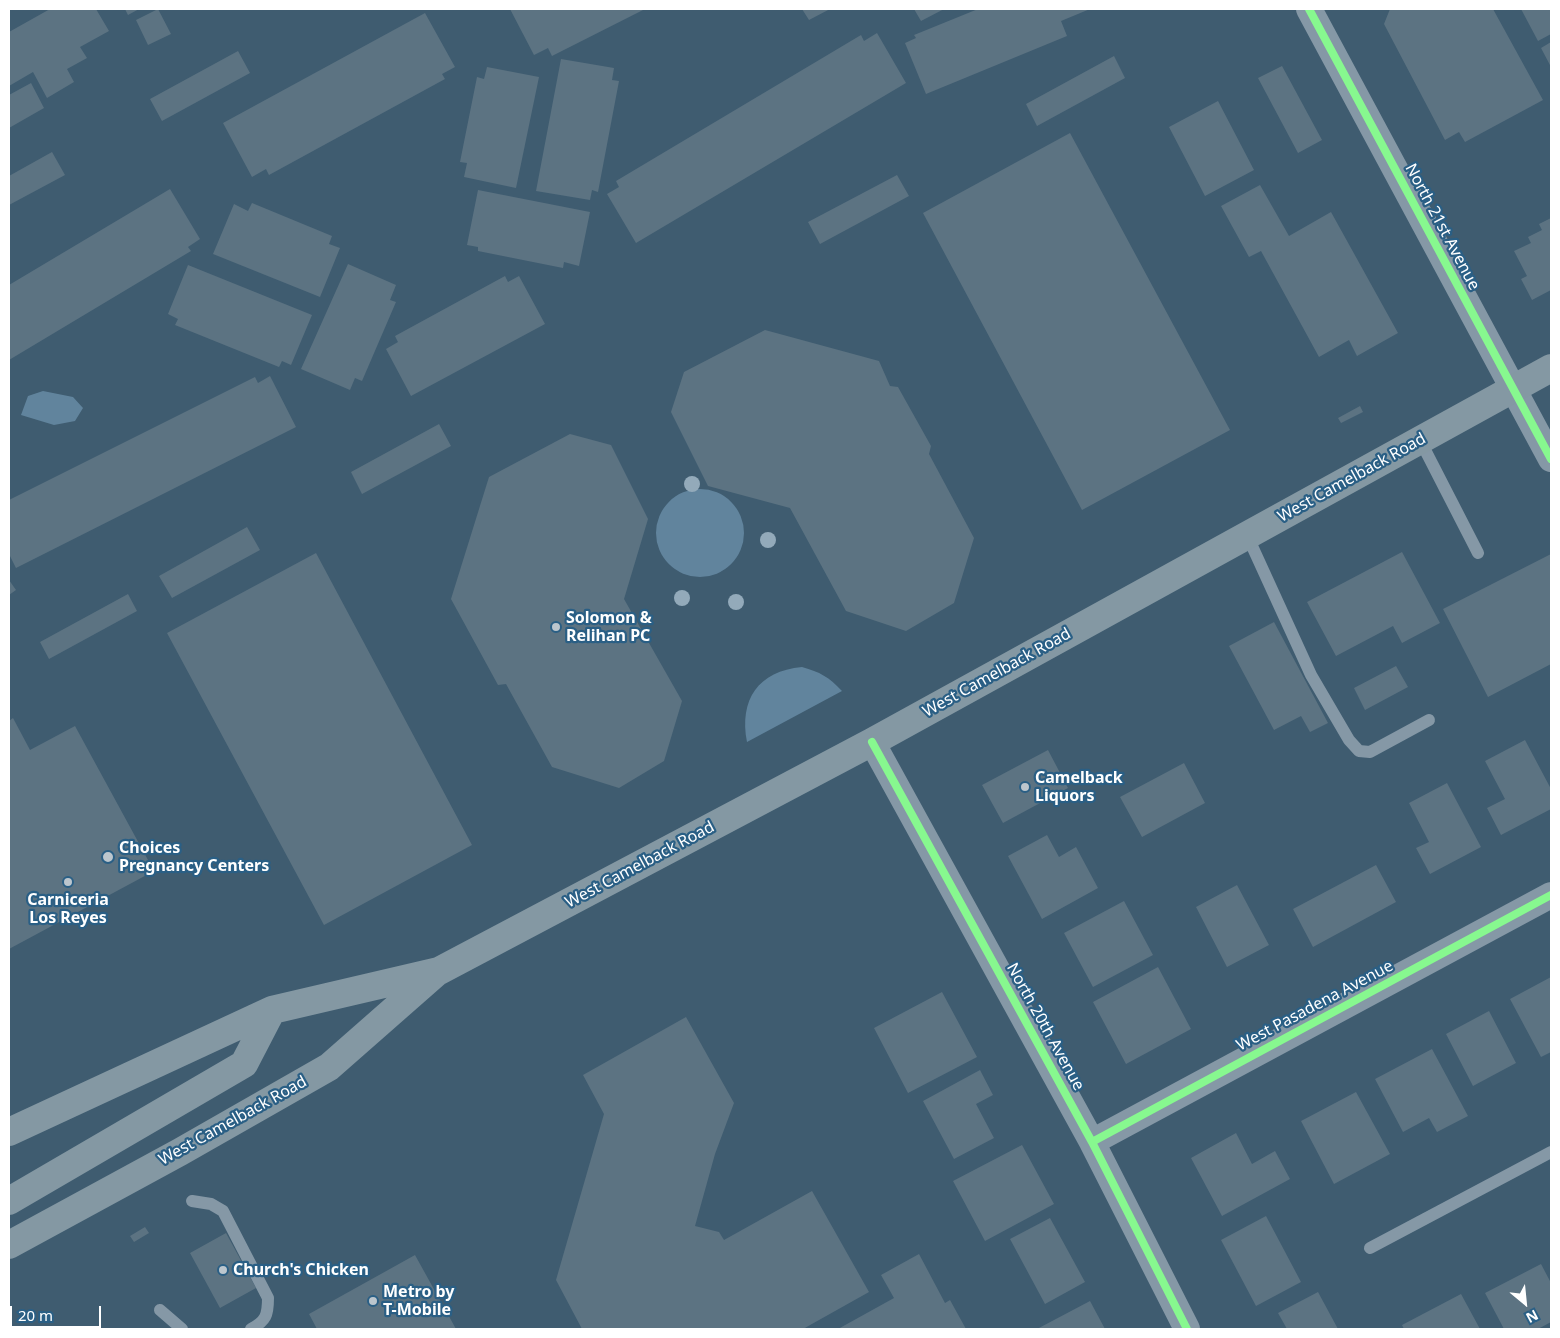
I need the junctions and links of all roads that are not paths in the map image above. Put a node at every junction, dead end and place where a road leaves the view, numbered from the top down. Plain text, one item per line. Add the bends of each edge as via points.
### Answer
1 (1309, 9) edge
2 (1551, 368) edge
3 (1513, 389) junction
4 (1420, 440) junction
5 (1551, 459) edge
6 (1247, 535) junction
7 (1478, 553) dead end
8 (1430, 720) dead end
9 (872, 742) junction
10 (1551, 895) edge
11 (439, 970) junction
12 (272, 1010) junction
13 (9, 1132) edge
14 (1092, 1142) junction
15 (1551, 1152) edge
16 (192, 1201) dead end
17 (9, 1202) edge
18 (9, 1244) edge
19 (1370, 1248) dead end
20 (160, 1310) dead end
21 (182, 1329) edge
22 (250, 1329) edge
23 (1186, 1329) edge

1 - 3 street, North 21st Avenue
2 - 3 main road, West Camelback Road
3 - 4 main road, West Camelback Road
3 - 5 street, North 21st Avenue
4 - 6 main road, West Camelback Road
4 - 7 lane
6 - 8 lane via 1311,675 1348,740 1359,751 1370,752
6 - 9 main road, West Camelback Road
9 - 11 main road, West Camelback Road
9 - 14 street, North 20th Avenue
10 - 14 street, West Pasadena Avenue
11 - 12 main road, West Camelback Road
11 - 18 main road, West Camelback Road via 329,1067
12 - 13 main road, West Camelback Road
12 - 17 main road via 244,1064
14 - 23 street, North 20th Avenue
15 - 19 lane
16 - 22 lane via 223,1210 268,1298 268,1312 260,1324
20 - 21 lane

